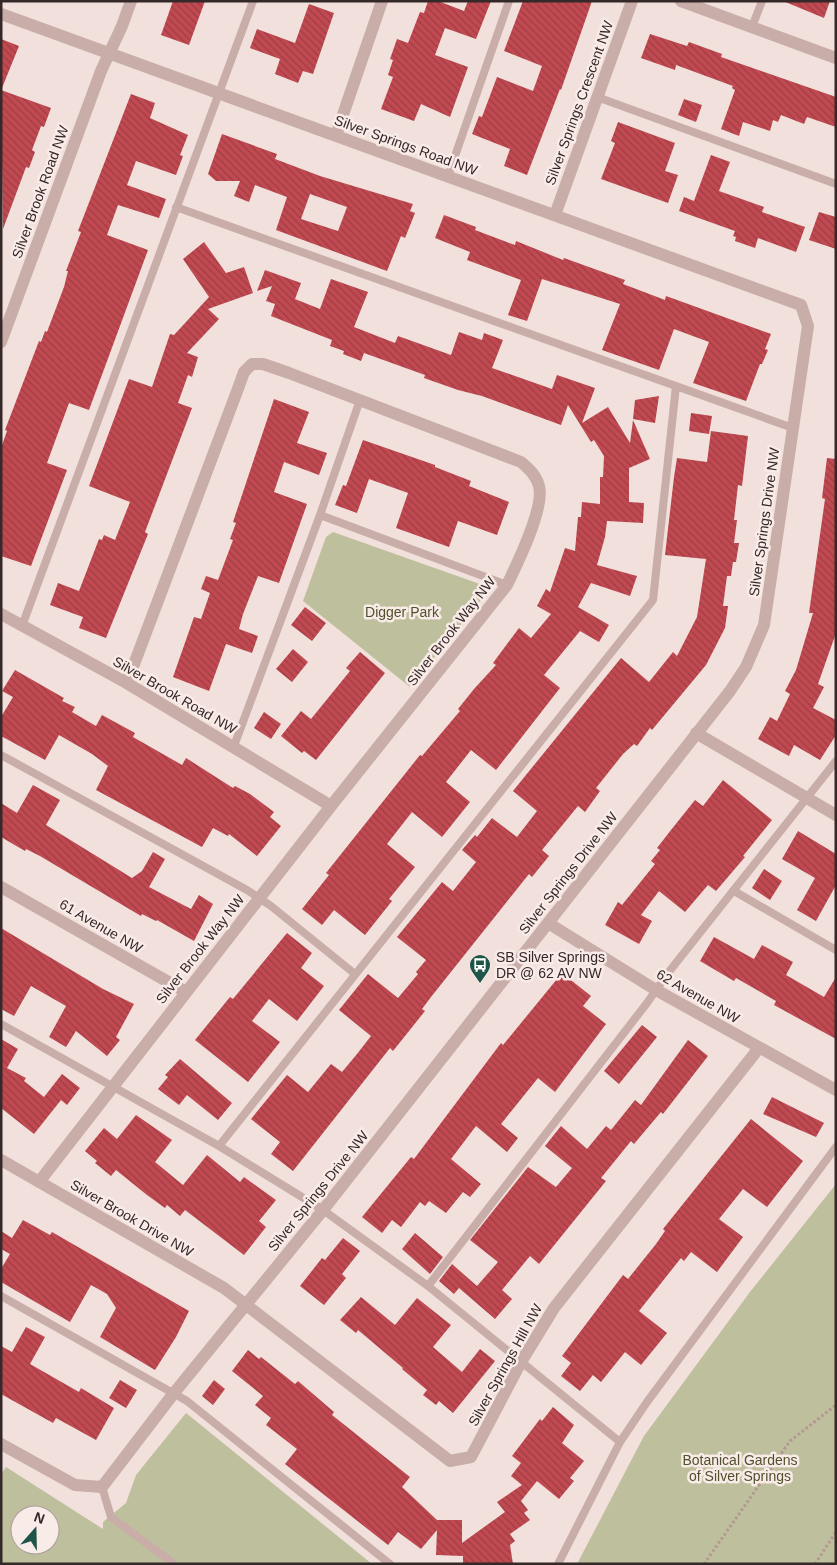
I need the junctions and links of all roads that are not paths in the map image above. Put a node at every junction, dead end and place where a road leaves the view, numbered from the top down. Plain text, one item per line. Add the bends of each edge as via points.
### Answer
1 (131, 1) edge
2 (253, 1) edge
3 (382, 1) edge
4 (509, 1) edge
5 (632, 1) edge
6 (681, 1) edge
7 (762, 1) edge
8 (1, 14) edge
9 (752, 27) junction
10 (110, 53) junction
11 (836, 58) edge
12 (219, 92) junction
13 (597, 97) junction
14 (336, 135) junction
15 (448, 176) junction
16 (836, 184) edge
17 (176, 207) junction
18 (554, 215) junction
19 (801, 305) joint
20 (1, 342) edge
21 (676, 386) junction
22 (360, 400) junction
23 (793, 428) junction
24 (320, 515) junction
25 (507, 585) junction
26 (1, 614) edge
27 (22, 626) junction
28 (125, 682) junction
29 (696, 733) junction
30 (234, 746) junction
31 (1, 754) edge
32 (836, 761) edge
33 (806, 797) junction
34 (331, 806) junction
35 (836, 815) edge
36 (1, 887) edge
37 (734, 891) junction
38 (260, 898) junction
39 (548, 923) junction
40 (836, 950) edge
41 (356, 974) junction
42 (656, 990) junction
43 (186, 992) junction
44 (1, 1024) edge
45 (759, 1048) junction
46 (112, 1086) junction
47 (836, 1090) edge
48 (219, 1146) junction
49 (836, 1146) edge
50 (1, 1160) edge
51 (39, 1182) junction
52 (324, 1210) junction
53 (428, 1286) junction
54 (1, 1296) edge
55 (246, 1304) junction
56 (521, 1362) junction
57 (174, 1393) junction
58 (620, 1442) junction
59 (1, 1444) edge
60 (102, 1487) junction
61 (174, 1564) edge
62 (390, 1564) edge
63 (558, 1564) edge

1 - 10 street
2 - 12 lane
3 - 14 street
4 - 15 lane
5 - 13 street, Silver Springs Crescent NW
6 - 9 street
7 - 9 lane
8 - 10 street, Silver Springs Road NW
9 - 11 street
10 - 12 street, Silver Springs Road NW
10 - 20 street, Silver Brook Road NW
12 - 14 street, Silver Springs Road NW
12 - 17 lane
13 - 16 lane
13 - 18 street, Silver Springs Crescent NW
14 - 15 street, Silver Springs Road NW
15 - 18 street, Silver Springs Road NW
17 - 21 lane
17 - 27 lane
18 - 19 street, Silver Springs Road NW
19 - 23 street, Silver Springs Drive NW via 808,326
21 - 23 lane
21 - 41 lane via 653,600
22 - 24 lane
22 - 25 street, Silver Brook Way NW via 521,462 533,473 540,488 537,507 524,550
22 - 28 street, Silver Brook Way NW via 263,364 252,364 244,372
23 - 29 street, Silver Springs Drive NW via 764,625 746,667
24 - 25 lane
24 - 30 lane
25 - 34 street, Silver Brook Way NW
26 - 27 street, Silver Brook Road NW
27 - 28 street, Silver Brook Road NW
28 - 30 street, Silver Brook Road NW
29 - 33 street
29 - 39 street, Silver Springs Drive NW
30 - 34 street, Silver Brook Road NW
31 - 38 lane
32 - 33 lane
33 - 35 street
33 - 37 lane
34 - 38 street, Silver Brook Way NW
36 - 43 street, 61 Avenue NW
37 - 40 lane
37 - 42 lane
38 - 41 lane
38 - 43 street, Silver Brook Way NW
39 - 42 street, 62 Avenue NW
39 - 52 street, Silver Springs Drive NW
41 - 48 lane
42 - 45 street, 62 Avenue NW
42 - 53 lane
43 - 46 street, Silver Brook Way NW
44 - 46 lane
45 - 47 street, 62 Avenue NW
45 - 56 street, Silver Springs Hill NW via 554,1308
46 - 48 lane
46 - 51 street, Silver Brook Way NW
48 - 52 lane
49 - 58 lane
50 - 51 street, Silver Brook Drive NW
51 - 55 street, Silver Brook Drive NW via 224,1288
52 - 53 lane
52 - 55 street, Silver Springs Drive NW
53 - 56 lane
54 - 57 lane
55 - 56 street, Silver Springs Hill NW via 450,1461 471,1457
55 - 57 street, Silver Springs Drive NW
56 - 58 lane
57 - 60 street, Silver Springs Drive NW
57 - 62 lane via 219,1425
58 - 63 lane
59 - 60 street via 75,1484
60 - 61 lane via 111,1517

